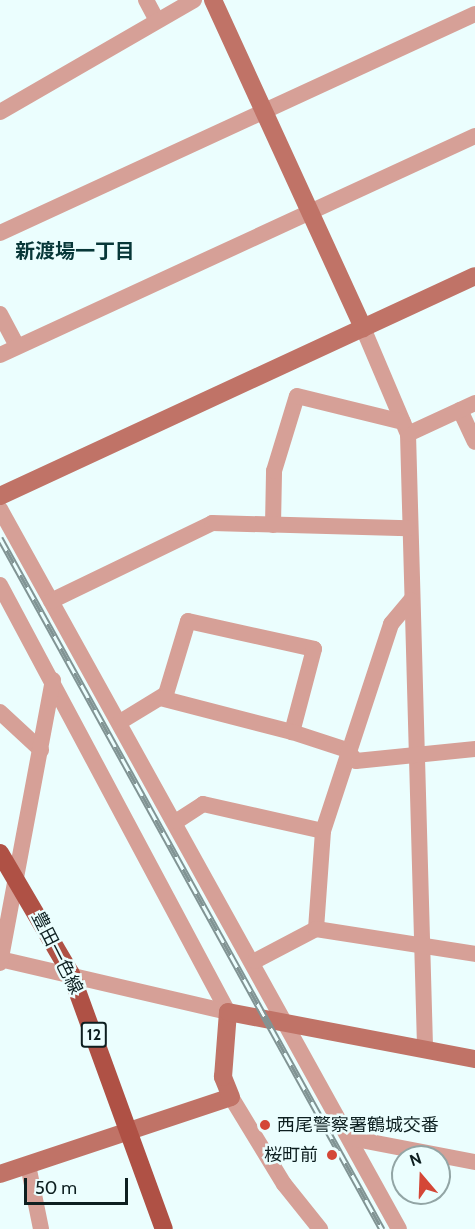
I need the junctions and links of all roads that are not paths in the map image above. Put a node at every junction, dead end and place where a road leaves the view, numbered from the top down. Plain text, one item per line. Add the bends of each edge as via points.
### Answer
1 (146, 0) edge
2 (194, 0) edge
3 (213, 0) edge
4 (475, 14) edge
5 (156, 19) junction
6 (262, 111) junction
7 (0, 112) edge
8 (475, 136) edge
9 (309, 211) junction
10 (0, 233) edge
11 (475, 276) edge
12 (0, 314) edge
13 (363, 328) junction
14 (17, 346) junction
15 (0, 355) edge
16 (467, 406) edge
17 (405, 428) junction
18 (475, 442) edge
19 (0, 495) edge
20 (0, 509) edge
21 (273, 525) junction
22 (408, 528) junction
23 (0, 585) edge
24 (411, 600) junction
25 (51, 601) junction
26 (53, 680) junction
27 (161, 698) junction
28 (0, 712) edge
29 (120, 722) junction
30 (292, 732) junction
31 (475, 749) edge
32 (41, 750) junction
33 (347, 750) junction
34 (415, 752) junction
35 (177, 821) junction
36 (323, 831) junction
37 (0, 853) edge
38 (14, 874) junction
39 (316, 929) junction
40 (420, 944) junction
41 (475, 954) edge
42 (0, 960) edge
43 (255, 961) junction
44 (71, 974) junction
45 (228, 1012) junction
46 (288, 1023) junction
47 (425, 1048) junction
48 (475, 1059) edge
49 (231, 1097) junction
50 (129, 1129) junction
51 (350, 1138) junction
52 (475, 1162) edge
53 (28, 1165) junction
54 (0, 1174) edge
55 (41, 1229) edge
56 (164, 1229) edge
57 (320, 1229) edge
58 (399, 1229) edge

1 - 5 street
2 - 5 street
3 - 6 street
4 - 6 street
5 - 7 street
6 - 9 street
6 - 10 street
8 - 9 street
9 - 13 street
9 - 14 street
11 - 13 street
12 - 14 street
13 - 17 street
13 - 19 street
14 - 15 street
16 - 17 street
16 - 18 street
17 - 21 street via 297,396 274,471
17 - 22 street
20 - 25 street
21 - 22 street
21 - 25 street via 212,523
22 - 24 street
23 - 26 street
24 - 33 street via 391,624
24 - 34 street
25 - 29 street
26 - 32 street
26 - 45 street
27 - 29 street
27 - 30 street
27 - 30 street via 188,621 314,649
28 - 32 street
29 - 35 street
30 - 33 street
31 - 34 street
32 - 38 street
33 - 34 street via 356,761 406,760
33 - 36 street
34 - 40 street
35 - 36 street via 203,804
35 - 43 street
36 - 39 street
37 - 38 main road, 豊田一色線 / 12
38 - 42 street
38 - 44 main road, 豊田一色線 / 12
39 - 40 street
39 - 43 street
40 - 41 street
40 - 47 street
42 - 44 street
43 - 46 street
44 - 45 street
44 - 50 main road, 豊田一色線 / 12
45 - 46 street
45 - 49 street via 223,1077
46 - 47 street
46 - 51 street
47 - 48 street
49 - 50 street
49 - 57 street via 284,1184
50 - 53 street
50 - 56 main road, 豊田一色線 / 12
51 - 52 street
51 - 58 street
53 - 54 street
53 - 55 street

